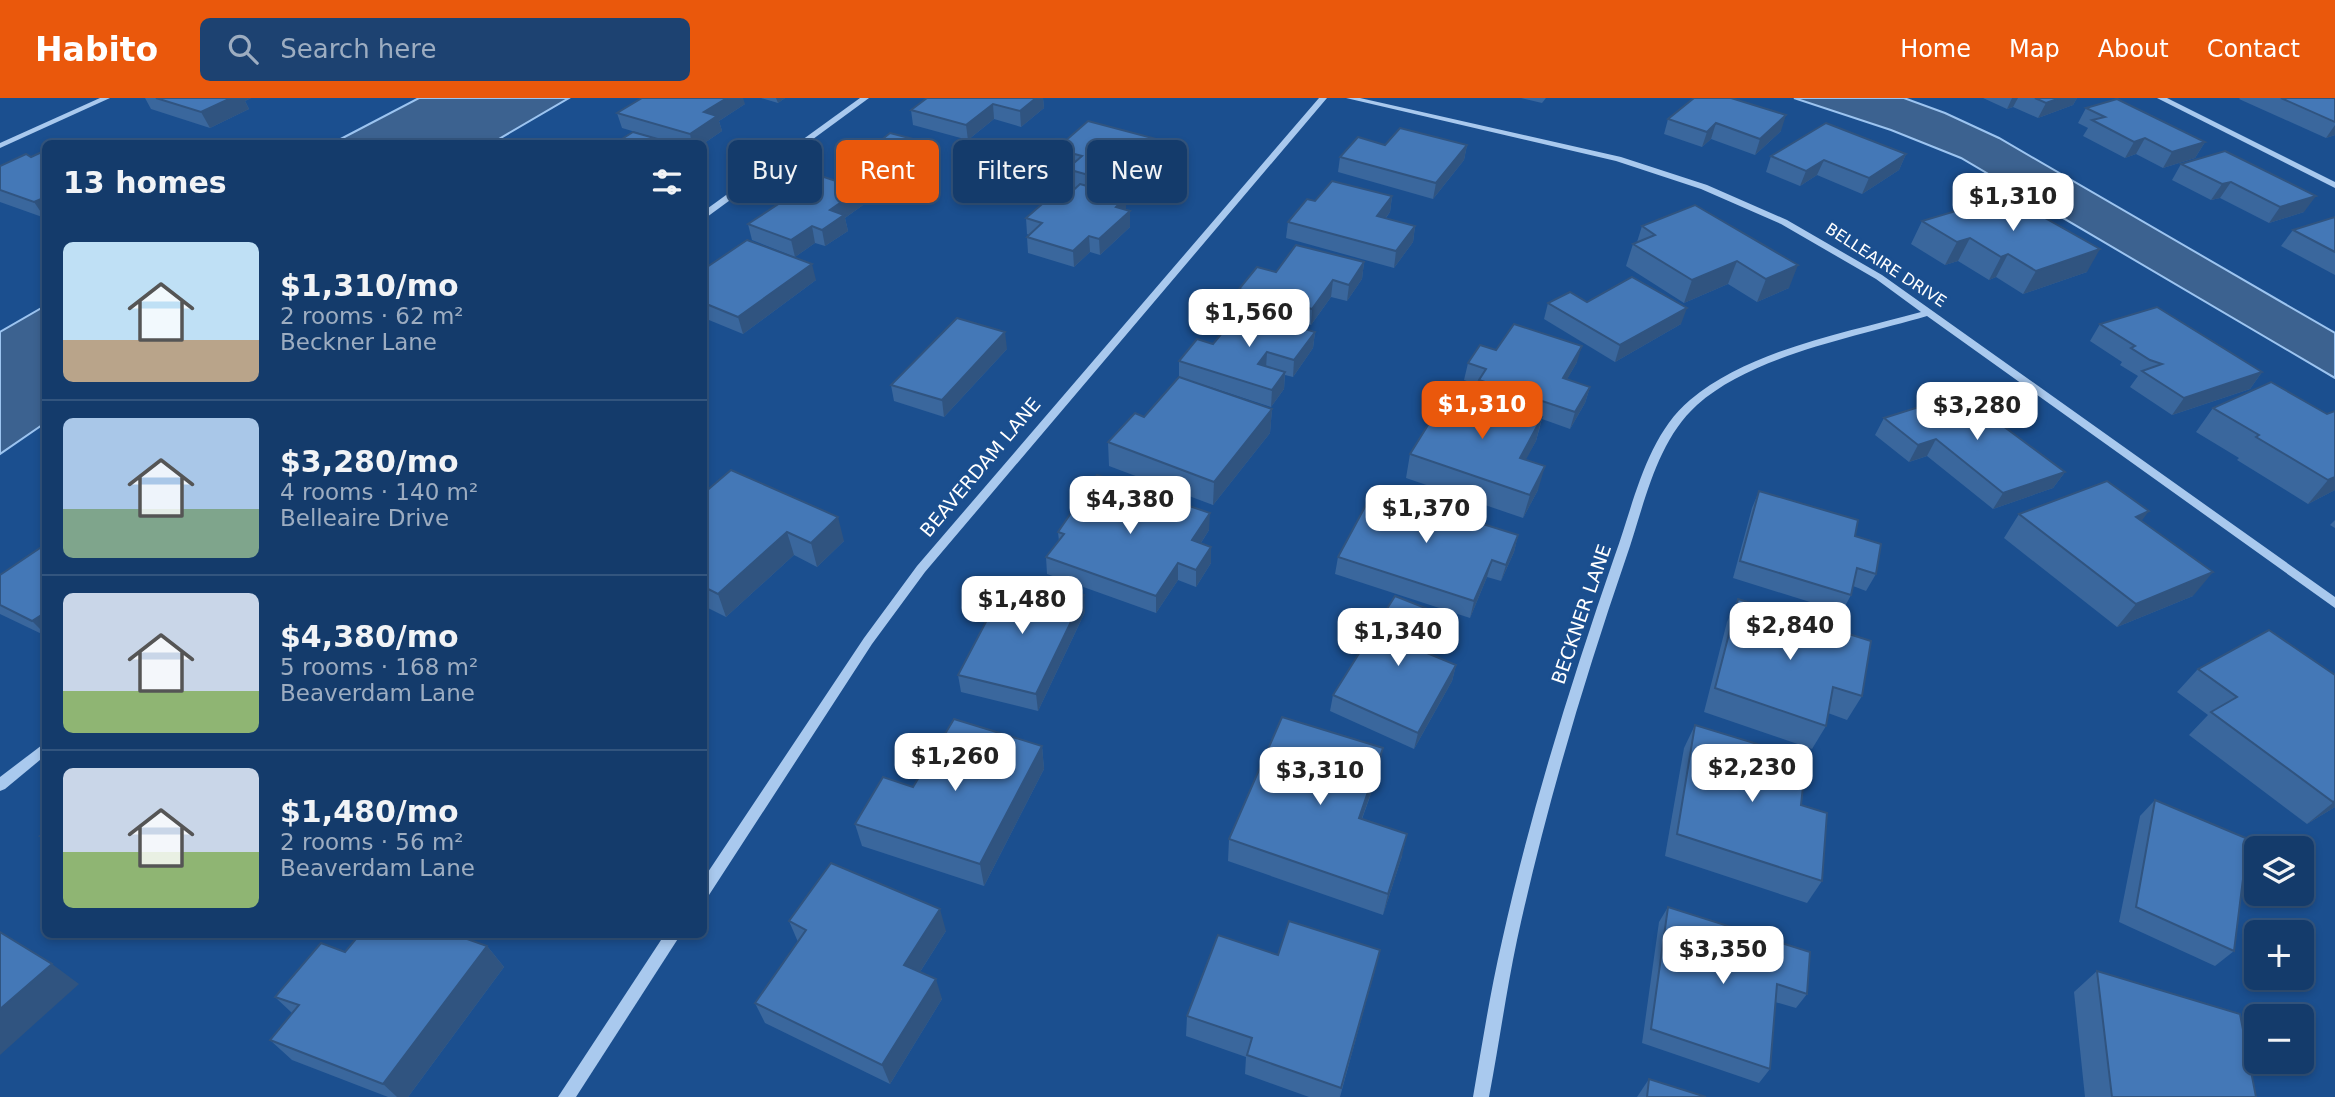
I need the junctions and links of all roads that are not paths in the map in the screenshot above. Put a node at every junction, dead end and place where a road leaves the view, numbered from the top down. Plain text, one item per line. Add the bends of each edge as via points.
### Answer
1 (106, 98) edge
2 (865, 98) edge
3 (1323, 98) edge
4 (1350, 98) edge
5 (2161, 98) edge
6 (0, 146) edge
7 (2335, 185) edge
8 (707, 213) edge
9 (1928, 313) junction
10 (2335, 603) edge
11 (42, 750) edge
12 (0, 785) edge
13 (707, 885) edge
14 (671, 938) edge
15 (566, 1097) edge
16 (1481, 1097) edge

1 - 6 street
2 - 8 street
3 - 13 street, BEAVERDAM LANE via 921,569 868,641
4 - 9 street, BELLEAIRE DRIVE via 1582,149 1675,176 1810,236 1858,263
5 - 7 street
9 - 10 street, BELLEAIRE DRIVE
9 - 16 street, BECKNER LANE via 1733,376 1692,404 1668,436 1640,500 1568,714 1513,922
11 - 12 street
14 - 15 street

